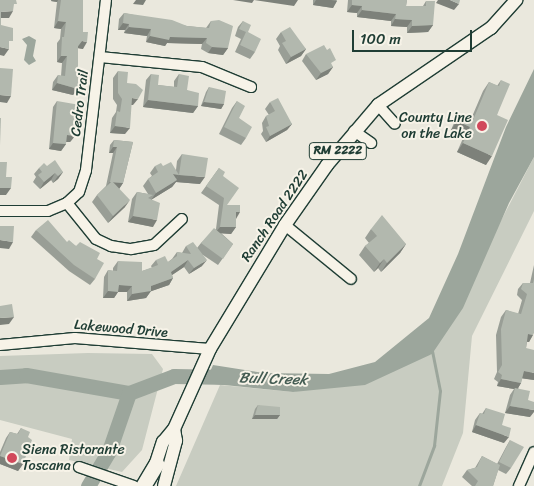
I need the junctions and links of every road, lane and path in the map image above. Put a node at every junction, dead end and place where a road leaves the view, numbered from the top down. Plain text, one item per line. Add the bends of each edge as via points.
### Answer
1 (106, 0) edge
2 (516, 0) edge
3 (100, 57) junction
4 (251, 87) dead end
5 (378, 106) junction
6 (395, 124) dead end
7 (354, 131) junction
8 (371, 143) dead end
9 (67, 203) junction
10 (0, 211) edge
11 (182, 219) dead end
12 (285, 225) junction
13 (351, 279) dead end
14 (0, 345) edge
15 (210, 349) junction
16 (174, 429) junction
17 (534, 452) edge
18 (156, 464) junction
19 (79, 467) dead end
20 (522, 485) edge
21 (134, 486) edge
22 (143, 486) edge
23 (148, 486) edge
24 (164, 486) edge

1 - 3 street, Cedro Trail
2 - 5 main road, Ranch Road 2222 / RM 2222 via 479,37
3 - 4 street via 202,67
3 - 9 street, Cedro Trail via 86,170 79,192
5 - 6 street
5 - 7 main road, Ranch Road 2222 / RM 2222
7 - 8 street
7 - 12 main road, Ranch Road 2222 / RM 2222
9 - 10 street via 48,211
9 - 11 street via 96,239 131,249 154,245
12 - 13 street
12 - 15 main road, Ranch Road 2222 / RM 2222
14 - 15 street, Lakewood Drive via 75,338
15 - 16 main road, Ranch Road 2222 / RM 2222
16 - 18 main road, Ranch Road 2222 / RM 2222 via 163,442
16 - 24 main road, Ranch Road 2222 / RM 2222 via 176,441
17 - 20 street
18 - 22 highway
18 - 23 main road, Ranch Road 2222 / RM 2222
19 - 21 street

